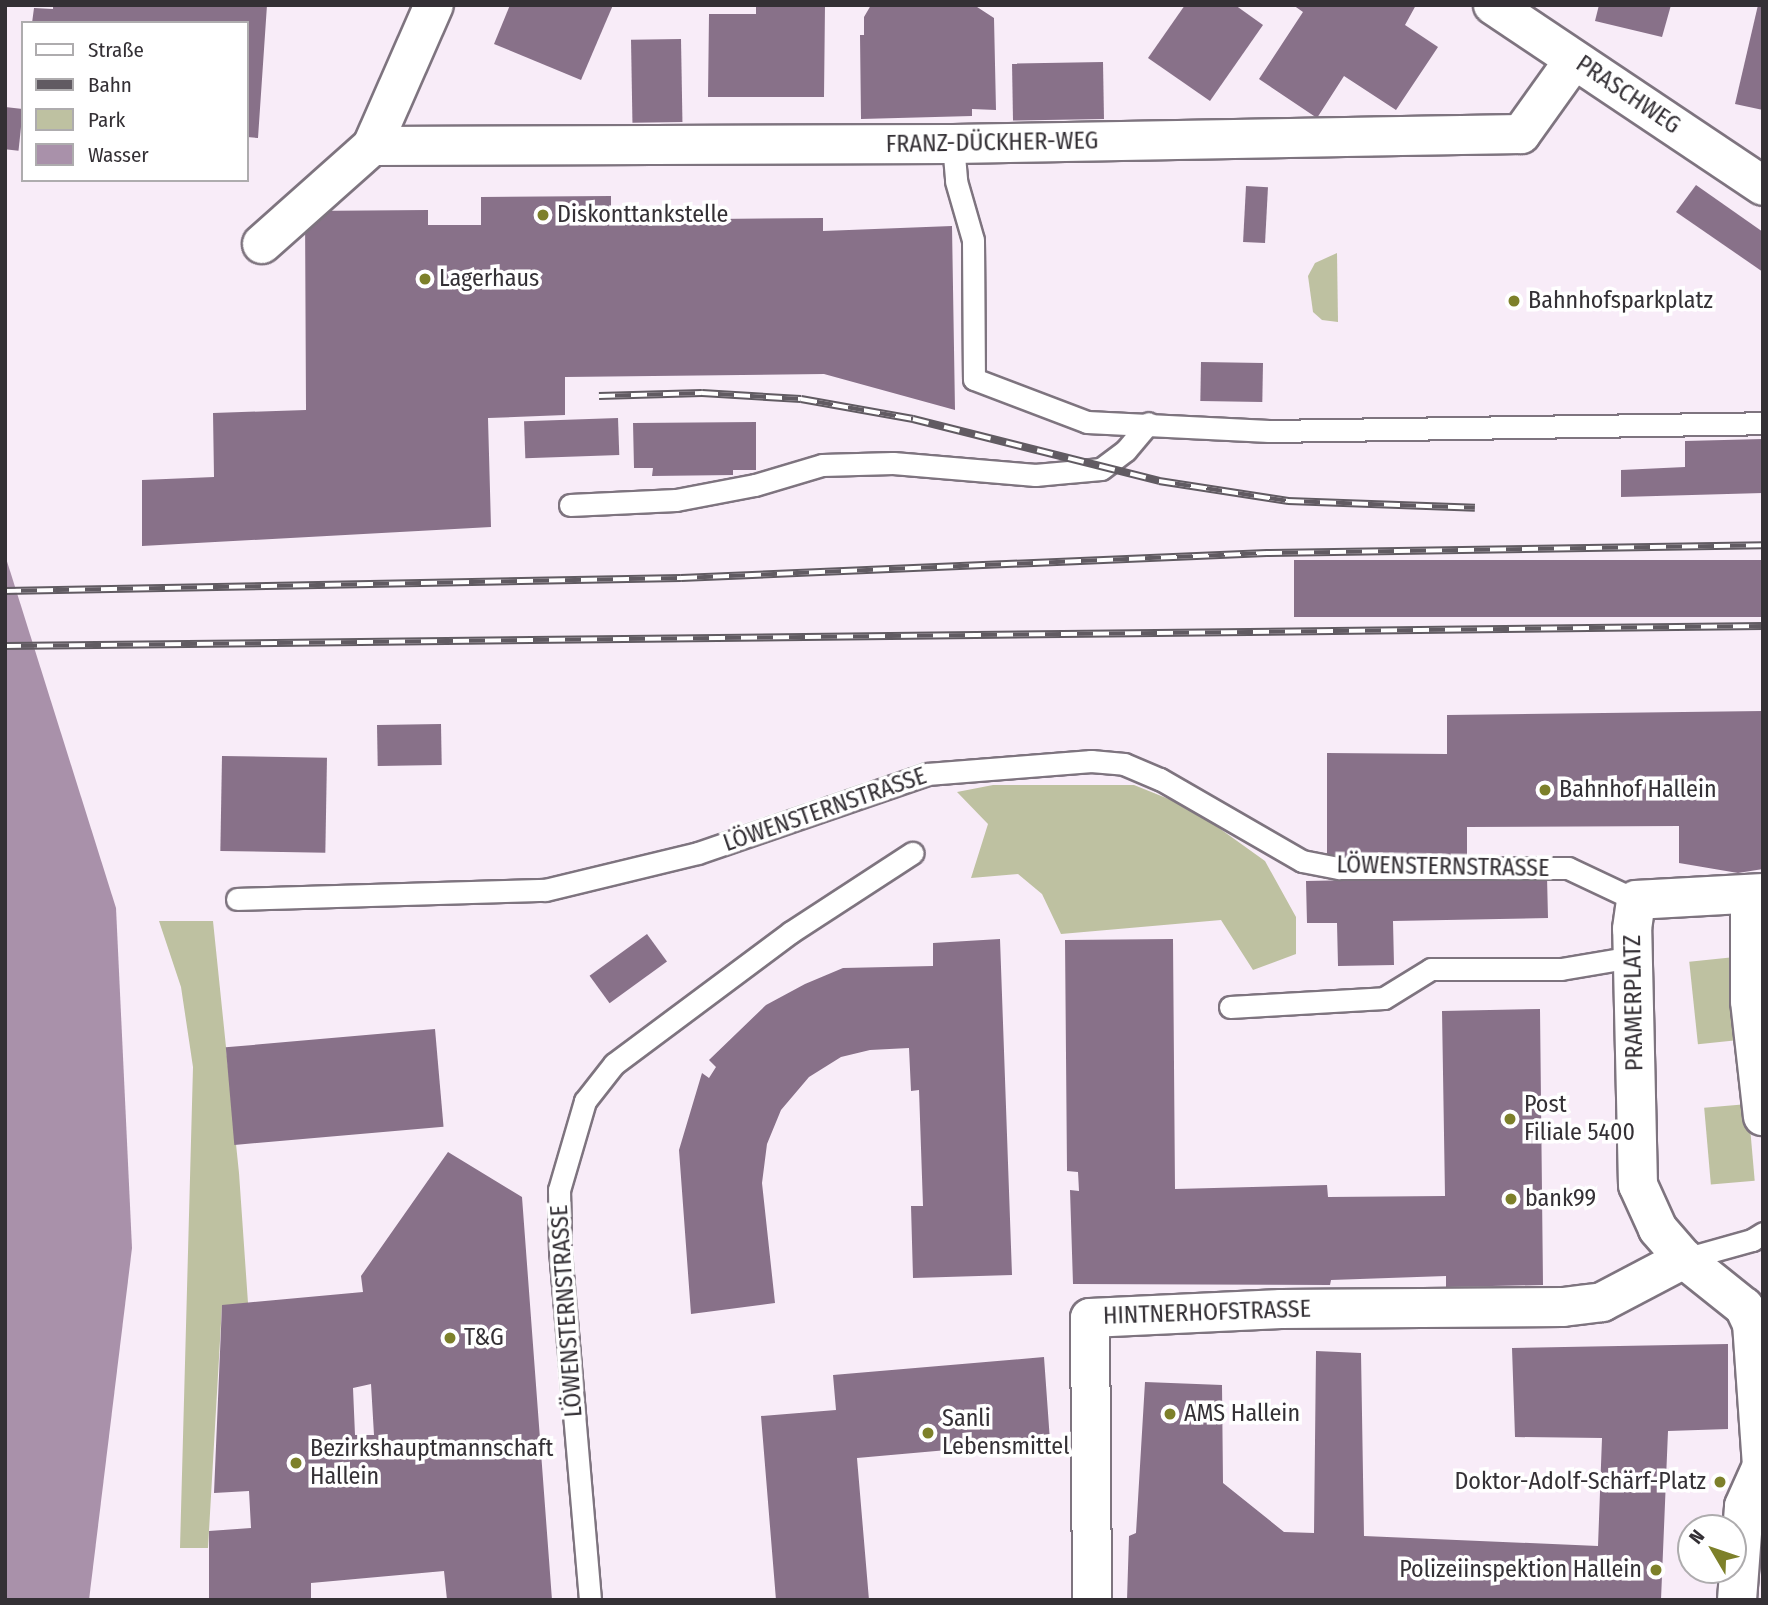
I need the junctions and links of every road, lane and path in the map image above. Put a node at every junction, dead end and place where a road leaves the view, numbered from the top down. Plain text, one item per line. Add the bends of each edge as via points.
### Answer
1 (435, 5) edge
2 (1493, 5) edge
3 (1574, 60) junction
4 (953, 144) junction
5 (372, 146) junction
6 (1763, 186) edge
7 (262, 244) dead end
8 (1149, 423) junction
9 (1763, 423) edge
10 (570, 505) dead end
11 (912, 853) dead end
12 (1756, 893) edge
13 (237, 899) dead end
14 (1636, 900) junction
15 (1632, 957) junction
16 (1230, 1007) dead end
17 (1763, 1116) edge
18 (1763, 1233) edge
19 (1684, 1259) junction
20 (1762, 1436) edge
21 (590, 1600) edge
22 (1092, 1600) edge
23 (1737, 1600) edge

1 - 5 street
2 - 3 street, PRASCHWEG
3 - 4 street, FRANZ-DÜCKHER-WEG via 1521,134
3 - 6 street, PRASCHWEG
4 - 5 street, FRANZ-DÜCKHER-WEG
4 - 8 lane via 956,181 973,240 974,379 1087,422
5 - 7 street
8 - 9 lane via 1269,431
8 - 10 lane via 1126,450 1101,469 1035,475 893,463 822,464 755,485 676,500
11 - 21 lane, LÖWENSTERNSTRASSE via 791,932 625,1056 585,1101 559,1190 559,1215
12 - 14 street, LÖWENSTERNSTRASSE
12 - 17 street via 1750,1001
13 - 14 lane, LÖWENSTERNSTRASSE via 545,890 698,853 927,774 1091,761 1124,764 1160,779 1302,861 1339,868 1568,868
14 - 15 street, PRAMERPLATZ
15 - 16 lane via 1561,970 1431,969 1384,998
15 - 19 street, PRAMERPLATZ via 1638,1185 1658,1228
18 - 19 lane
19 - 20 street, PRAMERPLATZ via 1744,1307 1752,1324
19 - 22 street, HINTNERHOFSTRASSE via 1602,1302 1563,1307 1281,1309 1090,1318
20 - 23 street via 1762,1466 1744,1506

